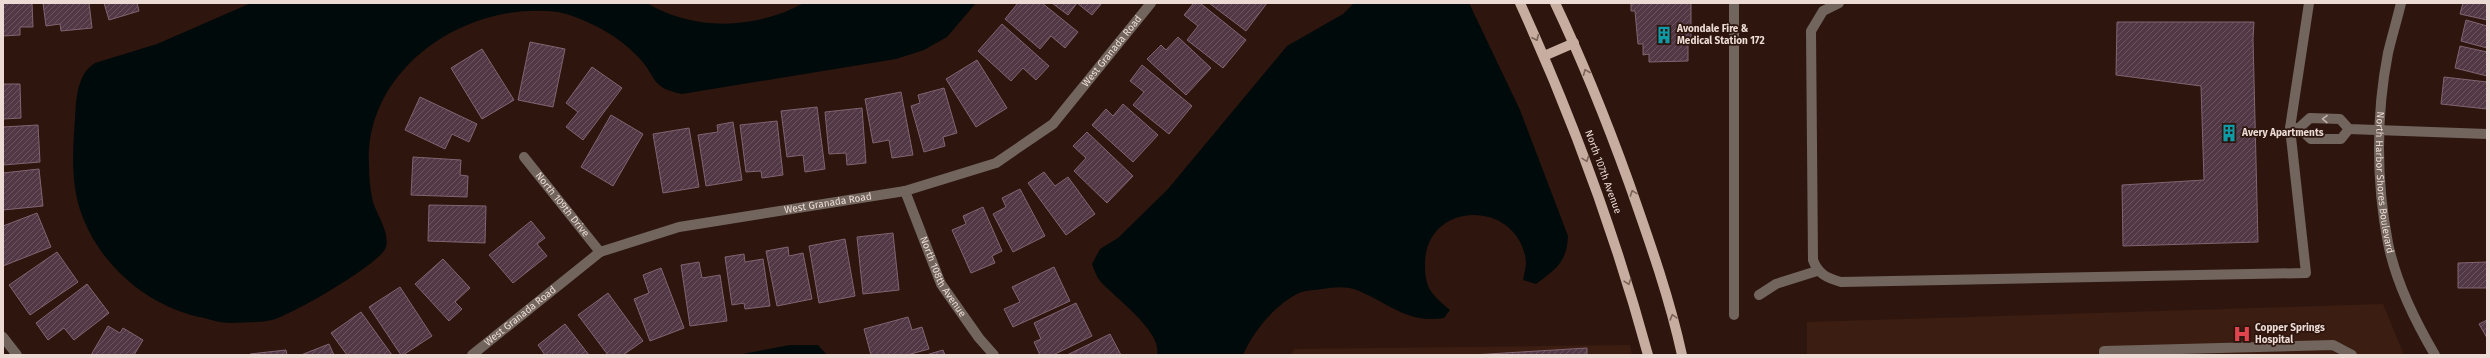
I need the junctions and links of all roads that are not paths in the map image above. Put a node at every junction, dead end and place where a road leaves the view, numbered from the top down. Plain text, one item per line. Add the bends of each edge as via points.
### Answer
1 (1151, 3) edge
2 (1520, 3) edge
3 (1555, 3) edge
4 (1734, 3) edge
5 (1839, 3) edge
6 (2309, 3) edge
7 (2401, 3) edge
8 (1574, 43) junction
9 (1544, 56) junction
10 (2295, 128) junction
11 (2349, 129) junction
12 (2380, 130) junction
13 (2487, 134) edge
14 (524, 157) dead end
15 (905, 191) junction
16 (600, 252) junction
17 (1817, 271) junction
18 (1759, 295) dead end
19 (1734, 315) dead end
20 (3, 337) edge
21 (16, 355) edge
22 (472, 355) edge
23 (994, 355) edge
24 (1648, 355) edge
25 (1682, 355) edge
26 (2104, 355) edge
27 (2352, 355) edge
28 (2434, 355) edge

1 - 15 street, West Granada Road via 1053,124 996,163
2 -> 9 main road, North 107th Avenue
3 - 8 main road, North 107th Avenue
4 - 19 street
5 - 17 street via 1823,11 1811,31 1813,260
6 - 10 street
7 - 12 street, North Harbor Shores Boulevard via 2388,53
8 - 9 main road
25 -> 8 main road, North 107th Avenue via 1649,239
9 -> 24 main road, North 107th Avenue via 1608,220 1632,293
11 -> 10 street via 2340,119 2310,118
10 - 11 street via 2311,139 2341,139
10 - 17 street via 2306,273 1841,282
11 - 12 street
12 - 13 street
12 - 28 street, North Harbor Shores Boulevard via 2382,197 2389,245 2409,305
14 - 16 street, North 109th Drive
15 - 16 street, West Granada Road via 679,227
15 - 23 street, North 108th Avenue via 941,284
16 - 22 street, West Granada Road
17 - 18 street via 1776,284
20 - 21 street
26 - 27 street via 2104,351 2333,345

